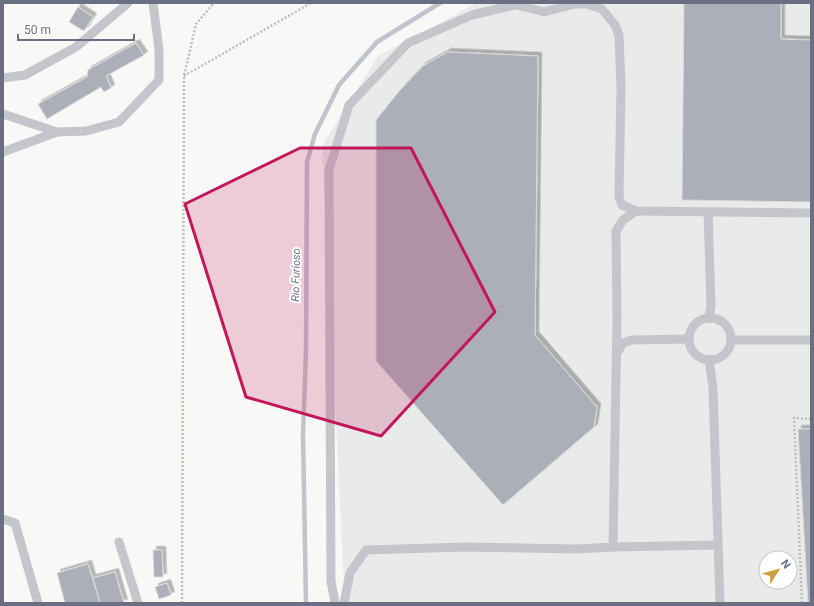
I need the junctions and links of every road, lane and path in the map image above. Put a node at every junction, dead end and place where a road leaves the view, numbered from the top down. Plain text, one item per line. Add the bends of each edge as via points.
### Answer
1 (128, 3) edge
2 (153, 3) edge
3 (214, 3) edge
4 (311, 3) edge
5 (520, 4) edge
6 (184, 76) junction
7 (3, 78) edge
8 (3, 114) edge
9 (57, 132) junction
10 (3, 152) edge
11 (636, 211) junction
12 (708, 212) junction
13 (811, 213) edge
14 (617, 318) junction
15 (709, 318) junction
16 (689, 339) junction
17 (631, 340) junction
18 (731, 340) junction
19 (811, 340) edge
20 (616, 354) junction
21 (709, 360) junction
22 (811, 418) edge
23 (3, 519) edge
24 (119, 542) dead end
25 (718, 545) junction
26 (612, 547) junction
27 (38, 603) edge
28 (138, 603) edge
29 (182, 603) edge
30 (335, 603) edge
31 (344, 603) edge
32 (720, 603) edge
33 (802, 603) edge

1 - 7 lane via 76,47 25,75
2 - 9 lane via 159,50 159,80 119,122 86,131
3 - 6 path via 196,24
4 - 6 path
5 - 11 lane via 544,12 575,4 586,4 602,9 615,25 619,35 621,88 619,197 622,205
5 - 30 lane via 472,15 408,43 349,105 329,170 332,581
6 - 29 path
8 - 9 lane
9 - 10 lane
11 - 12 lane
11 - 14 lane via 623,220 616,231
12 - 13 lane
12 - 15 lane via 711,306
14 - 17 lane via 624,335
14 - 20 lane
15 - 16 lane via 696,323 691,329
15 - 18 lane via 722,321 727,326
16 - 17 lane
16 - 21 lane via 692,350
17 - 20 lane via 623,343
18 - 19 lane
18 - 21 lane via 726,352 716,359
20 - 26 lane
21 - 25 lane via 713,388
22 - 33 path via 794,418
23 - 27 lane via 15,523
24 - 28 lane
25 - 26 lane
25 - 32 lane
26 - 31 lane via 366,550 350,573

